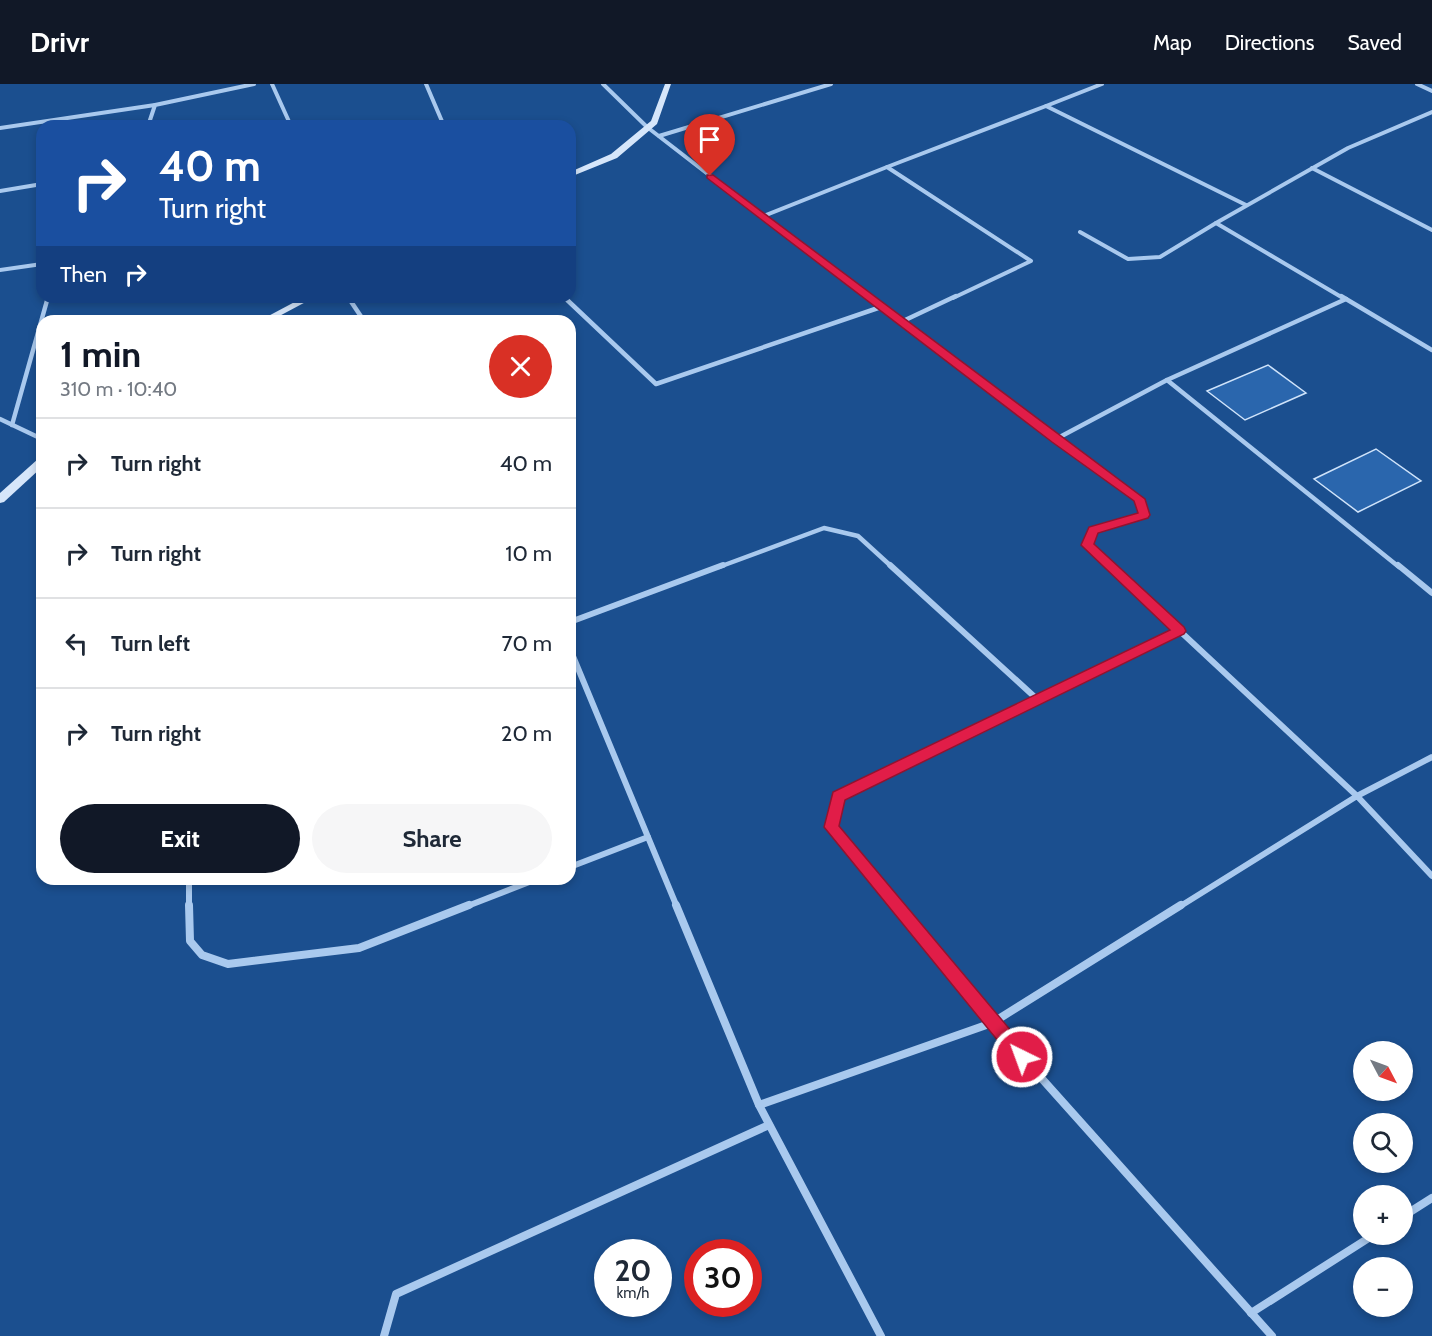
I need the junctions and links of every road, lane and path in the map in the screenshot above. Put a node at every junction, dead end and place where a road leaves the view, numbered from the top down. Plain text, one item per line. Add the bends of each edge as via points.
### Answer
1 (254, 84) edge
2 (272, 84) edge
3 (426, 84) edge
4 (603, 84) edge
5 (668, 84) edge
6 (831, 84) edge
7 (1102, 84) edge
8 (1418, 84) edge
9 (1432, 90) edge
10 (154, 105) junction
11 (1046, 106) junction
12 (1432, 112) edge
13 (54, 120) edge
14 (150, 120) edge
15 (288, 120) edge
16 (441, 120) edge
17 (36, 123) edge
18 (0, 128) edge
19 (647, 128) junction
20 (659, 136) junction
21 (887, 167) junction
22 (1312, 168) junction
23 (576, 172) edge
24 (36, 185) edge
25 (0, 191) edge
26 (1246, 205) junction
27 (761, 217) junction
28 (1216, 223) junction
29 (1432, 230) edge
30 (1080, 232) dead end
31 (36, 265) edge
32 (0, 270) edge
33 (1346, 299) junction
34 (299, 303) edge
35 (570, 303) edge
36 (881, 308) junction
37 (275, 315) edge
38 (901, 322) junction
39 (36, 339) edge
40 (1432, 350) edge
41 (1167, 380) junction
42 (0, 418) edge
43 (12, 424) junction
44 (36, 436) edge
45 (1056, 439) junction
46 (36, 466) edge
47 (0, 499) edge
48 (1432, 593) edge
49 (576, 620) edge
50 (1179, 631) junction
51 (576, 663) edge
52 (1038, 700) junction
53 (1432, 757) edge
54 (1357, 796) junction
55 (648, 837) junction
56 (576, 865) edge
57 (1432, 876) edge
58 (189, 885) edge
59 (522, 885) edge
60 (992, 1023) junction
61 (759, 1105) junction
62 (769, 1125) junction
63 (1432, 1198) edge
64 (1413, 1210) edge
65 (1358, 1245) edge
66 (1251, 1313) junction
67 (384, 1336) edge
68 (881, 1336) edge
69 (1272, 1336) edge

1 - 10 street
2 - 15 street
3 - 16 street
4 - 19 street
5 - 19 street via 654,122
6 - 20 street
7 - 11 street
8 - 9 street
10 - 13 street
10 - 14 street
11 - 21 street
11 - 26 street
12 - 22 street
17 - 18 street
19 - 20 street
19 - 23 street via 614,156
20 - 27 street
21 - 27 street
21 - 38 street via 1031,261
22 - 26 street
22 - 29 street
24 - 25 street
26 - 28 street
27 - 36 street
28 - 30 street via 1160,257 1128,259
28 - 33 street
31 - 32 street
33 - 40 street
33 - 41 street
34 - 37 street
35 - 36 street via 656,384
36 - 38 street
38 - 45 street
39 - 43 street
41 - 45 street
41 - 48 street
42 - 43 street
43 - 44 street
45 - 50 street via 1140,499 1144,515 1093,530 1087,545
46 - 47 street
49 - 52 street via 824,528 858,536
50 - 52 street
50 - 54 street
51 - 55 street
52 - 60 street via 838,796 831,827
53 - 54 street
54 - 57 street
54 - 60 street
55 - 56 street
55 - 61 street
58 - 59 street via 189,941 202,955 228,964 359,948
60 - 61 street
60 - 66 street
61 - 62 street
62 - 67 street via 396,1294
62 - 68 street
63 - 64 street
65 - 66 street
66 - 69 street

